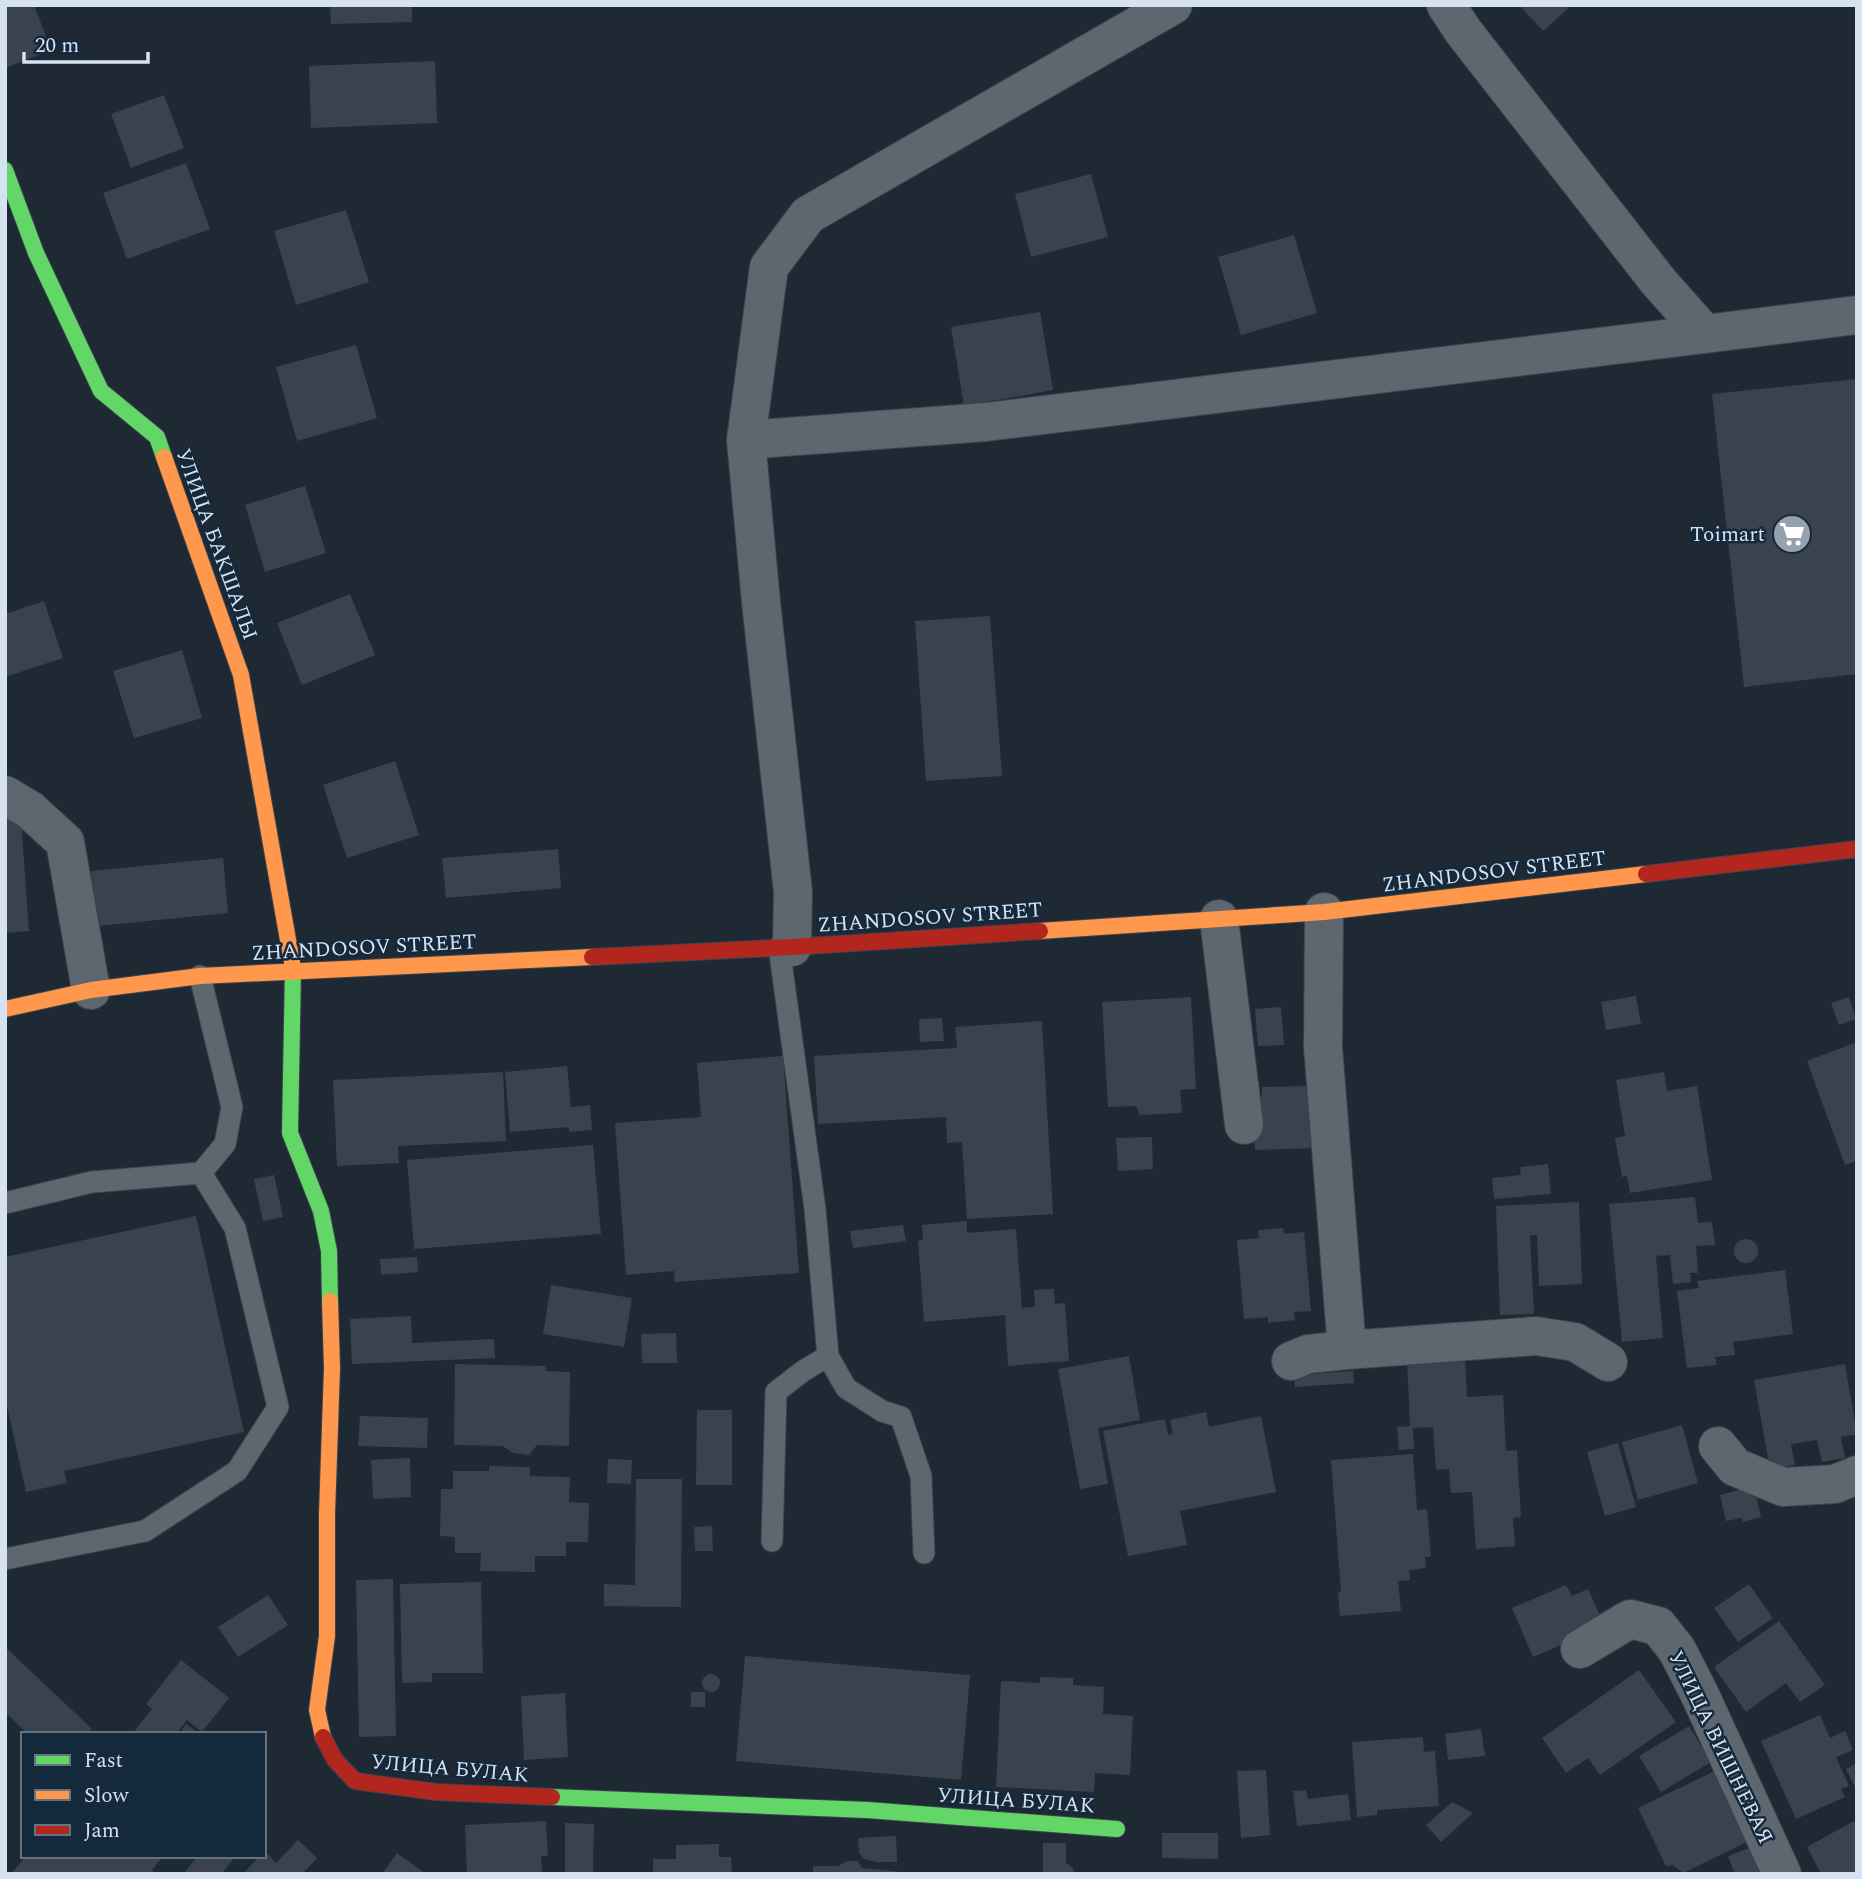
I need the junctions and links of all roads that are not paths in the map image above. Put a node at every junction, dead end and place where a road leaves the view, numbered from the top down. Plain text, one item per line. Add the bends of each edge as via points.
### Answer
1 (1173, 5) edge
2 (1446, 5) edge
3 (5, 170) edge
4 (1857, 315) edge
5 (1705, 334) junction
6 (746, 440) junction
7 (5, 795) edge
8 (1857, 849) edge
9 (1324, 912) junction
10 (1219, 919) junction
11 (786, 947) junction
12 (294, 973) junction
13 (200, 976) junction
14 (90, 990) junction
15 (5, 1009) edge
16 (1244, 1125) dead end
17 (201, 1173) junction
18 (5, 1203) edge
19 (1347, 1350) junction
20 (828, 1356) junction
21 (1291, 1362) dead end
22 (1608, 1362) dead end
23 (1718, 1446) dead end
24 (1857, 1475) edge
25 (772, 1541) dead end
26 (7, 1553) edge
27 (924, 1553) dead end
28 (1580, 1649) dead end
29 (1117, 1829) dead end
30 (1782, 1874) edge

1 - 6 street via 808,215 769,267
2 - 5 street via 1658,281
3 - 12 street, УЛИЦА БАКШАЛЫ via 36,253 101,391 157,437 241,675
4 - 5 street
5 - 6 street via 986,422
6 - 11 street via 793,892
7 - 14 street via 30,810 65,842
8 - 9 street, ZHANDOSOV STREET
9 - 10 street, ZHANDOSOV STREET
9 - 19 street via 1323,1047
10 - 11 street, ZHANDOSOV STREET
10 - 16 street
11 - 12 street, ZHANDOSOV STREET
11 - 20 lane
12 - 13 street, ZHANDOSOV STREET
12 - 29 street, УЛИЦА БУЛАК via 290,1133 321,1211 329,1251 332,1355 327,1636 317,1710 323,1739 355,1781 436,1792 867,1810
13 - 14 street, ZHANDOSOV STREET
13 - 17 lane via 232,1107 225,1144
14 - 15 street, ZHANDOSOV STREET
17 - 18 lane via 92,1182
17 - 26 lane via 234,1228 278,1407 237,1471 145,1531
19 - 21 street via 1308,1354
19 - 22 street via 1536,1336 1574,1342
20 - 25 lane via 776,1392
20 - 27 lane via 846,1388 882,1411 901,1416 921,1476
23 - 24 street via 1735,1467 1783,1487 1835,1484
28 - 30 street, УЛИЦА ВИШНЕВАЯ via 1630,1619 1658,1626 1677,1650 1700,1695

